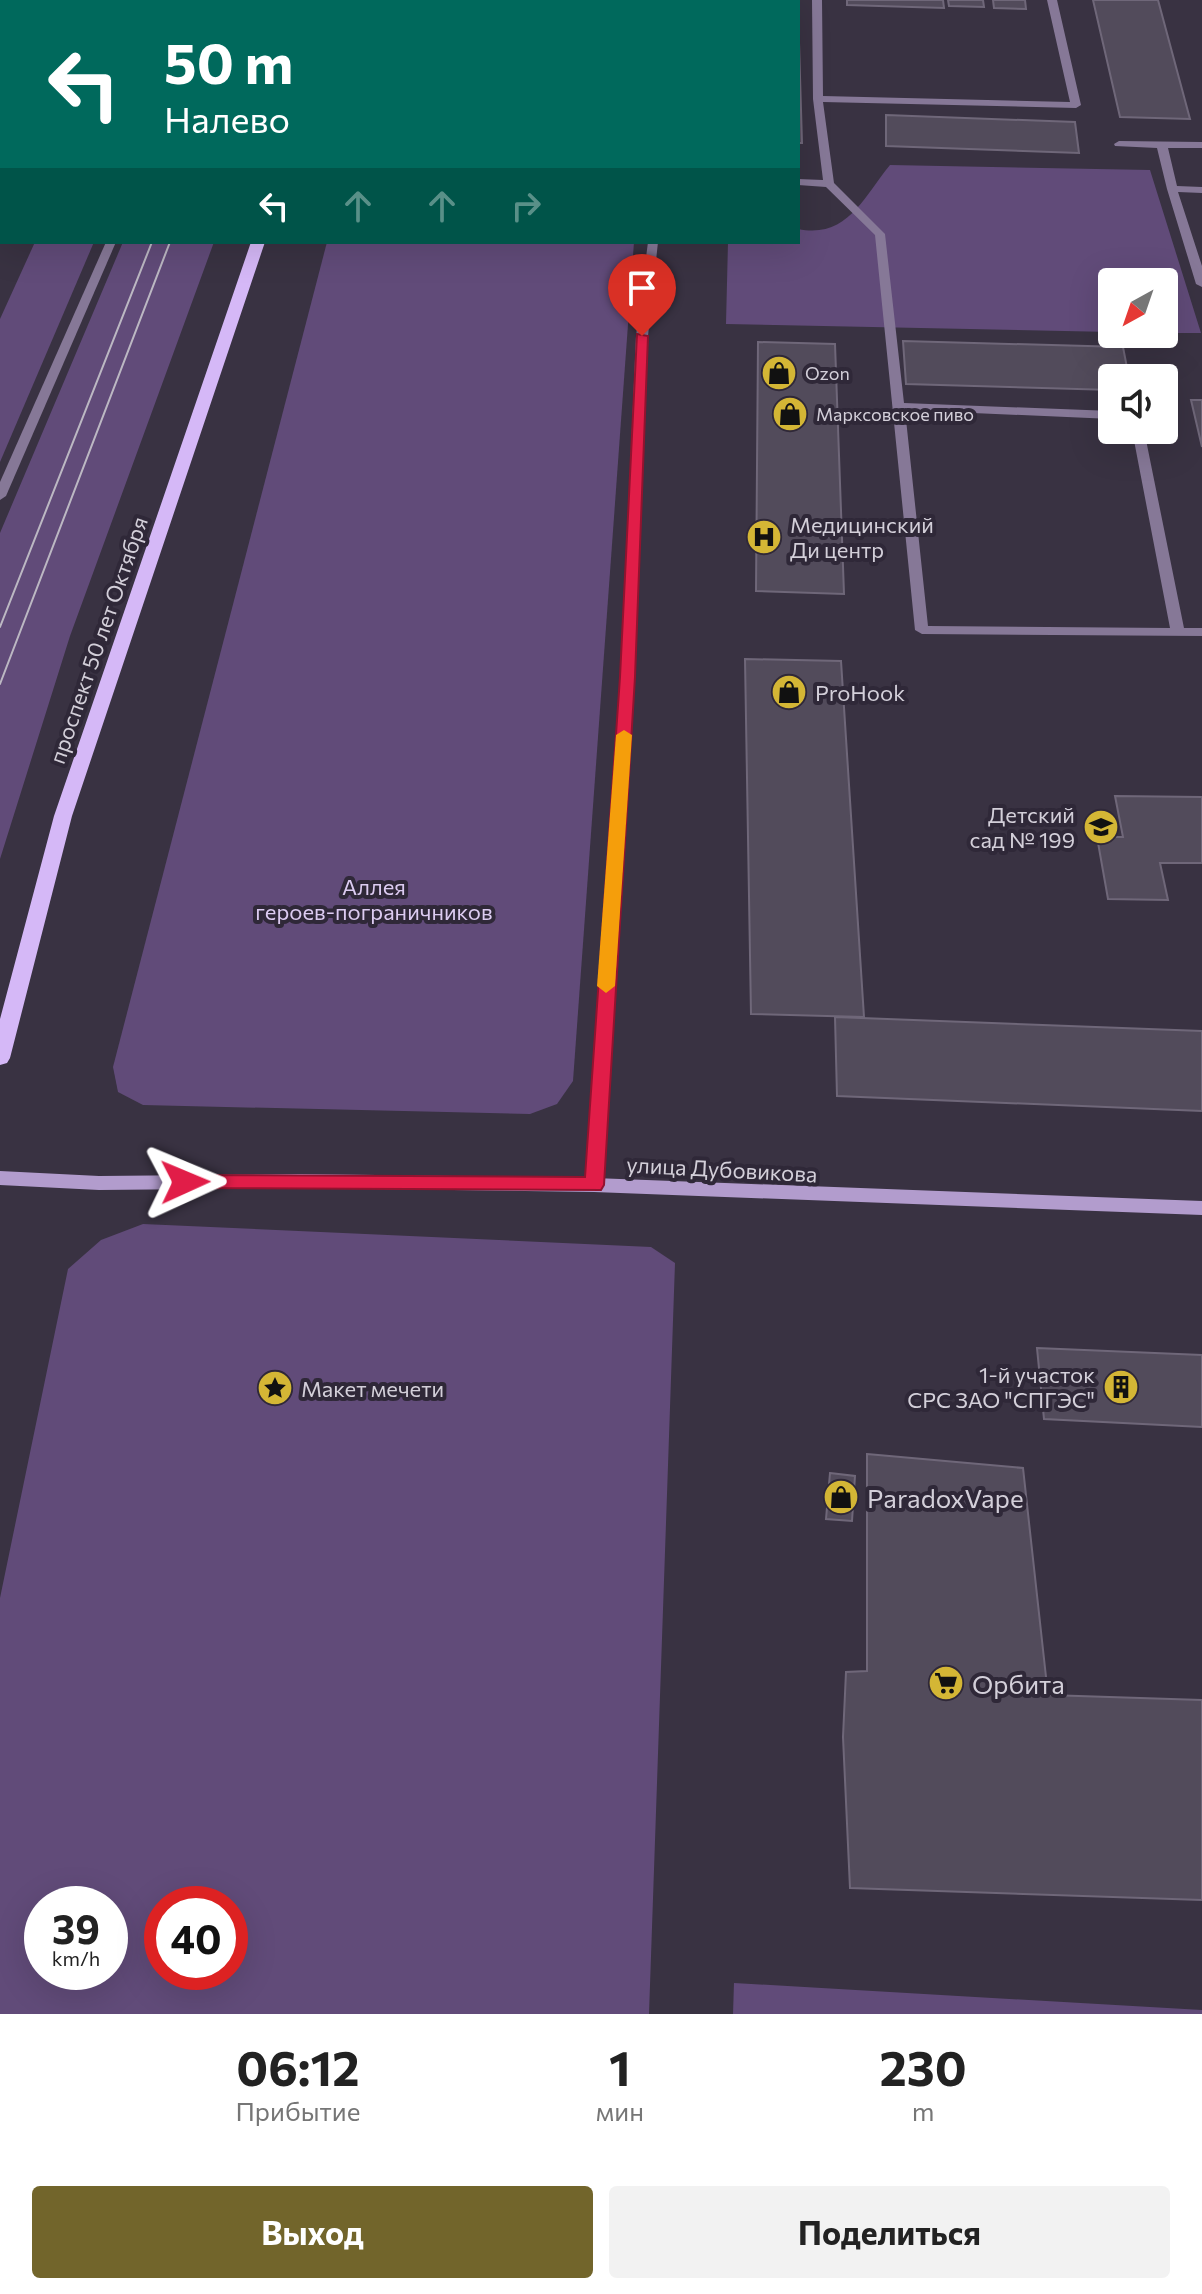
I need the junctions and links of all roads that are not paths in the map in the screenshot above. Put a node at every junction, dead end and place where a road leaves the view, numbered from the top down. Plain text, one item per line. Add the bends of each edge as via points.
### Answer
1 (817, 0) edge
2 (1052, 0) edge
3 (818, 99) junction
4 (1119, 144) dead end
5 (1162, 145) junction
6 (1202, 145) edge
7 (800, 182) edge
8 (829, 184) junction
9 (1172, 189) junction
10 (1202, 190) edge
11 (110, 244) edge
12 (257, 244) edge
13 (653, 244) edge
14 (1202, 284) edge
15 (899, 406) junction
16 (1098, 414) edge
17 (1141, 444) edge
18 (0, 496) edge
19 (1178, 632) junction
20 (1202, 632) edge
21 (0, 1058) edge
22 (0, 1178) edge
23 (594, 1185) junction
24 (1202, 1208) edge

1 - 3 street
2 - 3 street via 1076,105
3 - 8 street
4 - 5 street
5 - 6 street
5 - 9 street
7 - 8 street
8 - 15 street via 880,234
9 - 10 street
9 - 14 street
11 - 18 street
12 - 21 main road, проспект 50 лет Октября via 63,816
13 - 23 street via 642,336 628,677
15 - 16 street
15 - 19 street via 922,630
17 - 19 street
19 - 20 street
22 - 23 street, улица Дубовикова
23 - 24 street, улица Дубовикова

